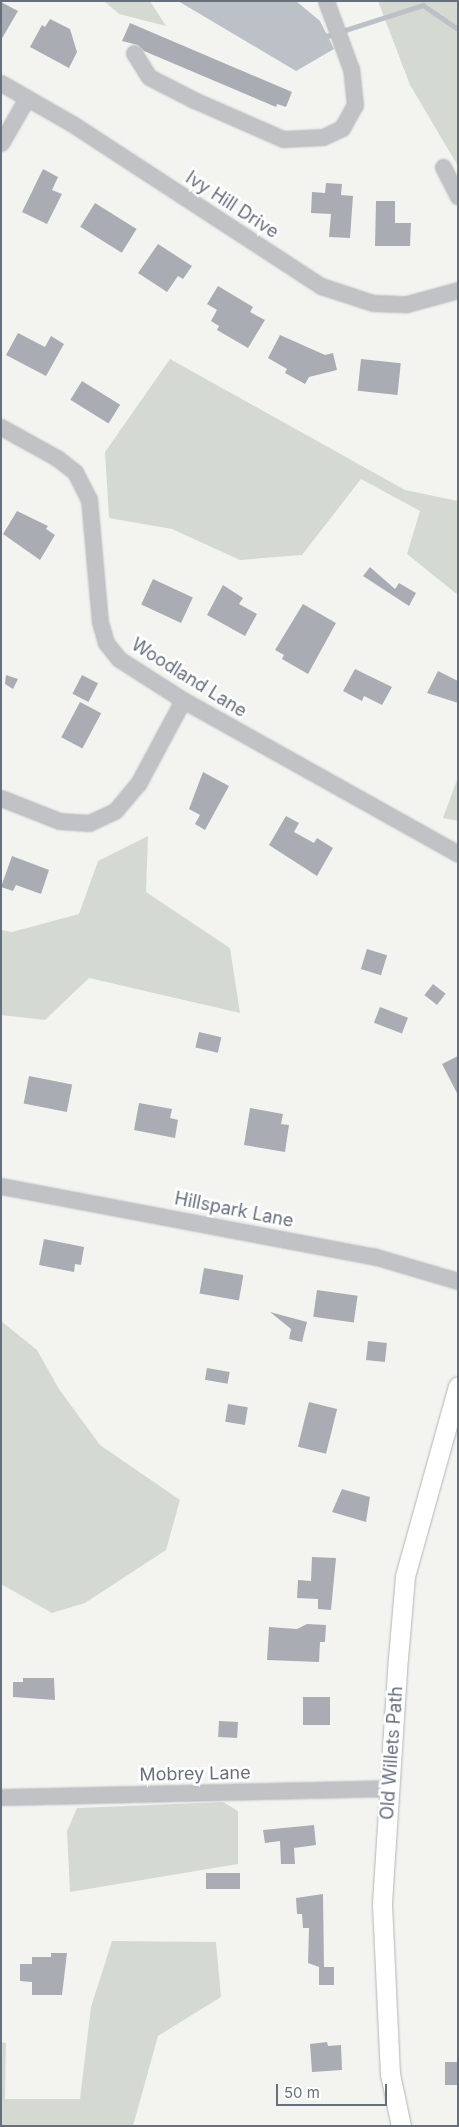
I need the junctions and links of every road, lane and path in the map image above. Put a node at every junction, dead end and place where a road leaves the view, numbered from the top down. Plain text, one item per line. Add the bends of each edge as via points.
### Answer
1 (326, 1) edge
2 (134, 53) dead end
3 (1, 82) edge
4 (27, 98) junction
5 (1, 143) edge
6 (443, 167) dead end
7 (458, 196) edge
8 (458, 290) edge
9 (1, 428) edge
10 (183, 700) junction
11 (1, 798) edge
12 (458, 854) edge
13 (1, 1186) edge
14 (458, 1280) edge
15 (458, 1386) edge
16 (389, 1788) junction
17 (1, 1796) edge
18 (401, 2126) edge

1 - 2 street via 351,69 355,105 342,128 323,137 283,139 203,104 149,77
3 - 4 street, Ivy Hill Drive
4 - 5 street
4 - 8 street, Ivy Hill Drive via 321,286 373,302 407,304
6 - 7 street
9 - 10 street, Woodland Lane via 57,458 75,472 89,499 100,622 106,643 130,667
10 - 11 street via 138,784 115,811 89,823 59,821
10 - 12 street, Woodland Lane
13 - 14 street, Hillspark Lane via 373,1256
15 - 16 main road, Old Willets Path via 405,1576
16 - 17 street, Mobrey Lane
16 - 18 main road, Old Willets Path via 382,1903 385,1991 390,2074

